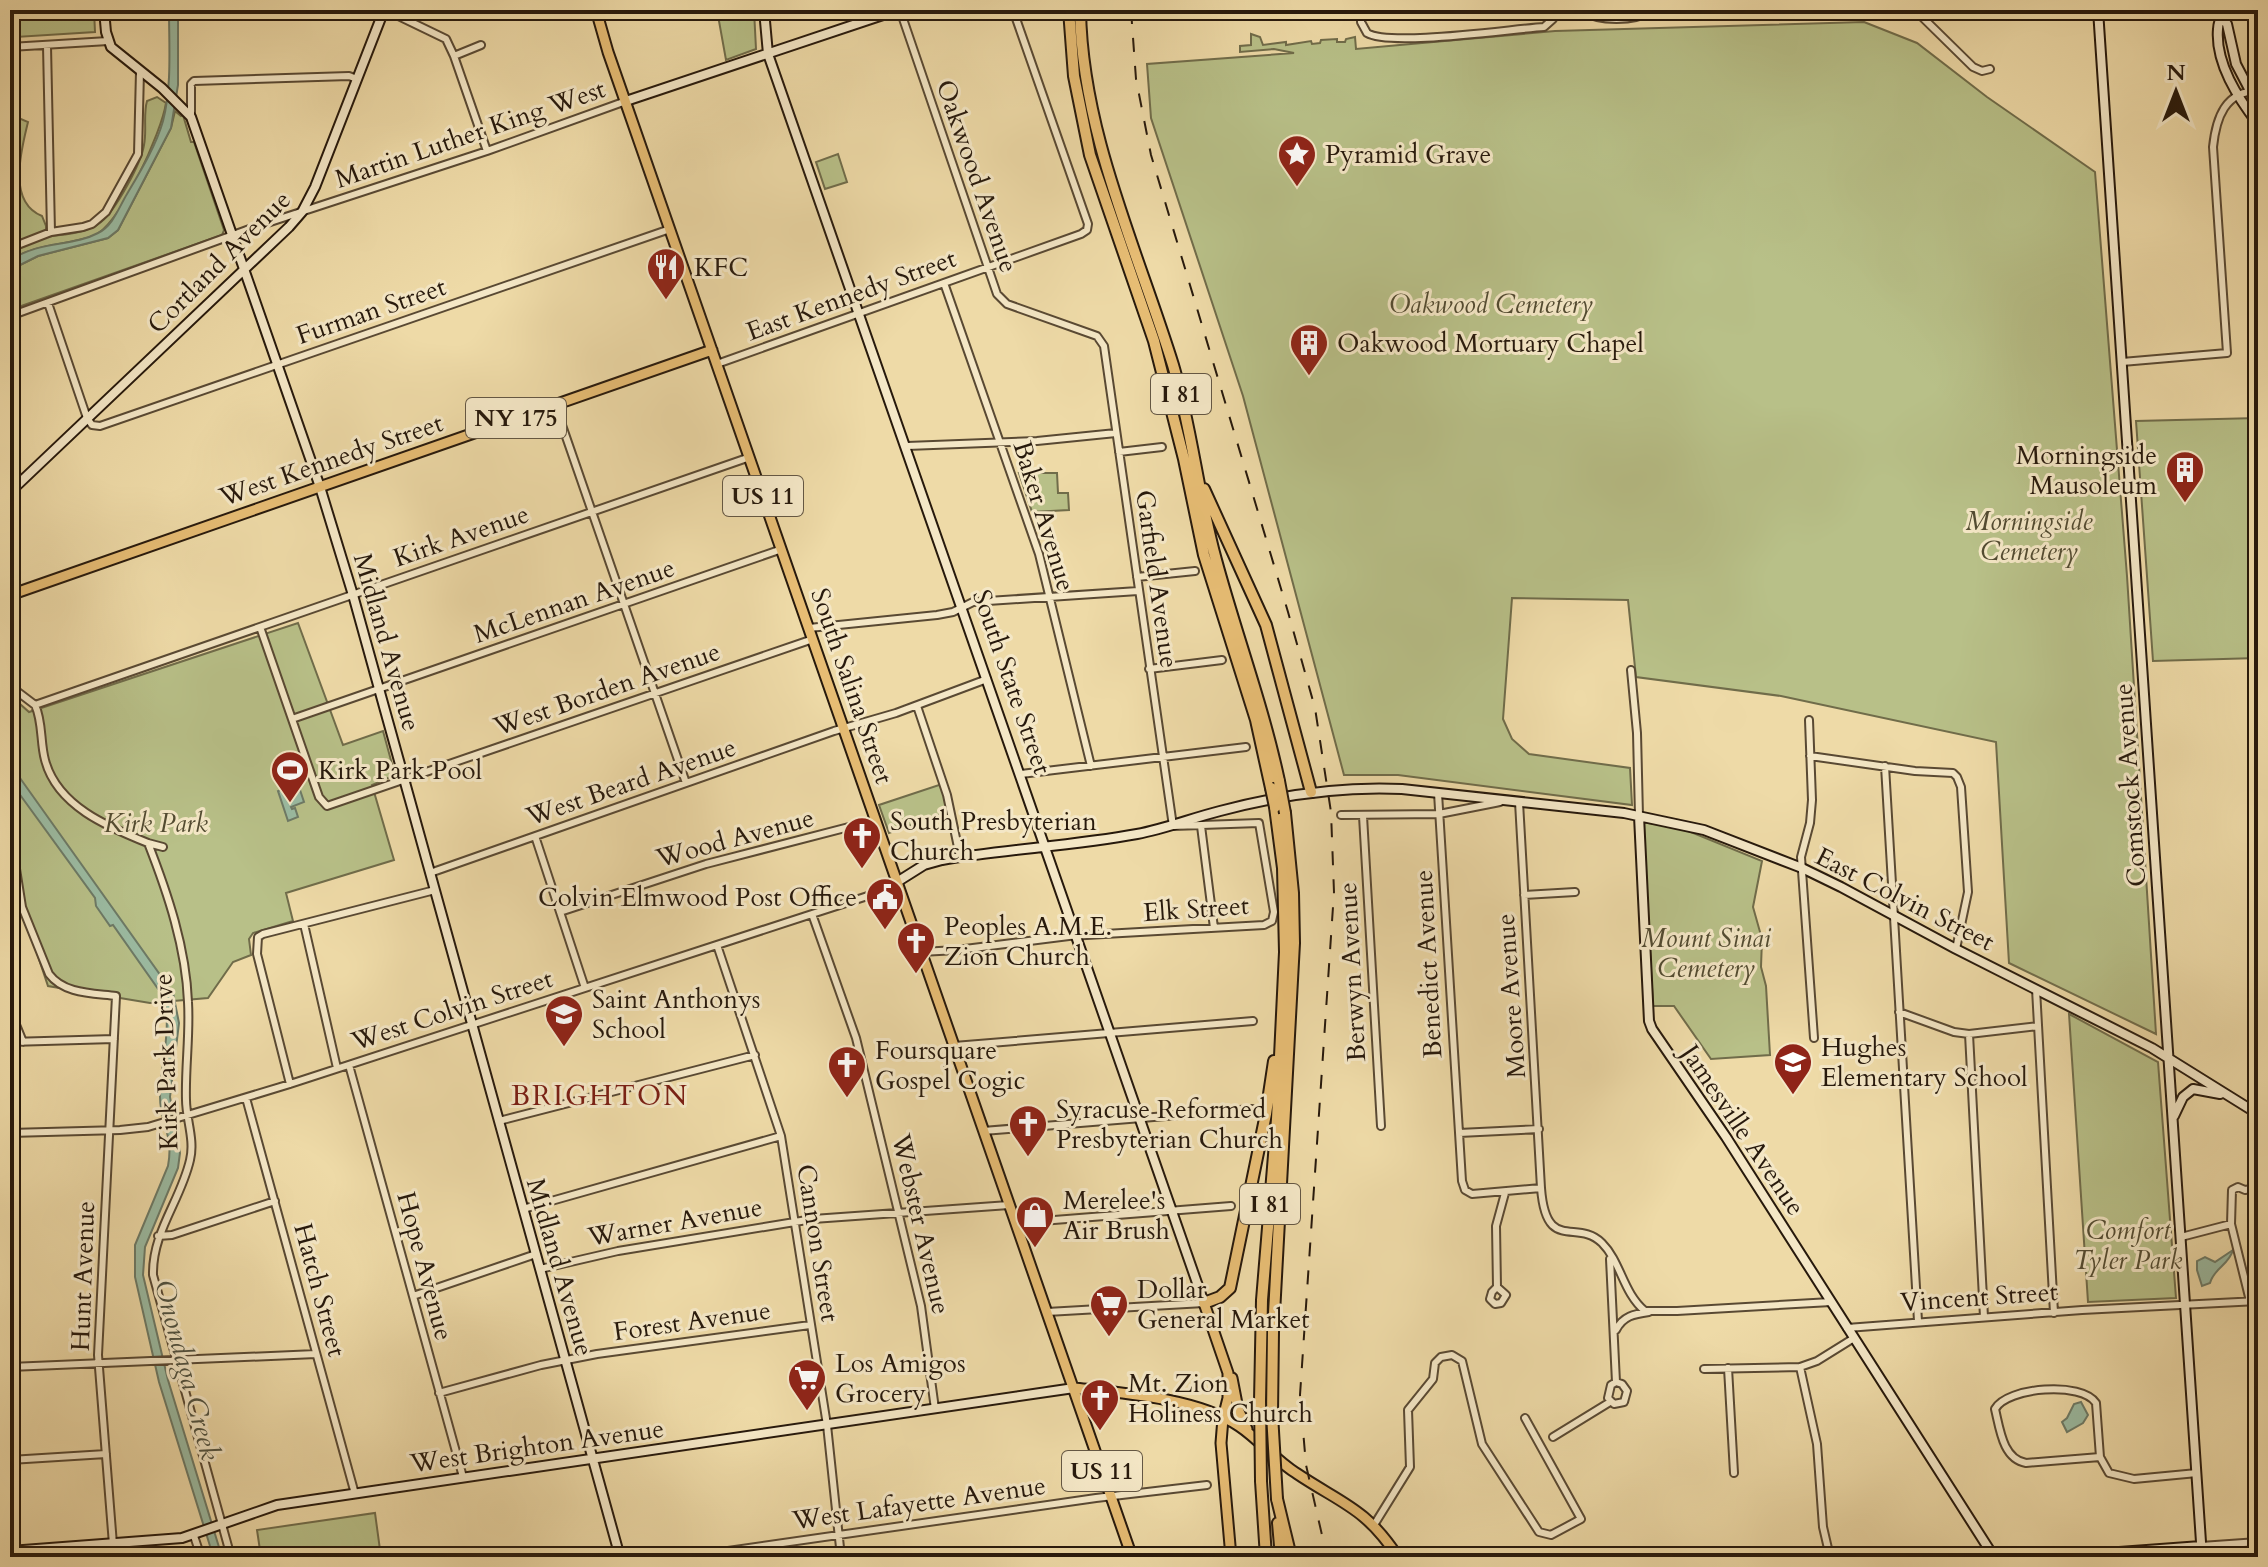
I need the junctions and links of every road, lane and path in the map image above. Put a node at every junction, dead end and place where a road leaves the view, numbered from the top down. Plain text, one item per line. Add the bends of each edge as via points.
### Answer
1 (137, 10) edge
2 (385, 10) edge
3 (596, 10) edge
4 (764, 10) edge
5 (899, 10) edge
6 (1013, 10) edge
7 (1069, 10) edge
8 (1080, 10) edge
9 (1252, 10) edge
10 (1361, 10) edge
11 (1555, 10) edge
12 (1580, 10) edge
13 (1653, 10) edge
14 (1915, 10) edge
15 (2098, 10) edge
16 (104, 11) edge
17 (1151, 12) edge
18 (2222, 14) edge
19 (10, 24) edge
20 (108, 41) junction
21 (481, 45) dead end
22 (47, 46) junction
23 (10, 47) edge
24 (768, 54) junction
25 (454, 56) junction
26 (1990, 69) dead end
27 (140, 71) junction
28 (357, 79) junction
29 (2253, 91) edge
30 (2237, 95) junction
31 (626, 101) junction
32 (2258, 106) edge
33 (191, 117) junction
34 (2258, 124) edge
35 (487, 151) junction
36 (302, 212) junction
37 (670, 229) junction
38 (51, 232) junction
39 (232, 236) junction
40 (10, 248) edge
41 (988, 267) junction
42 (245, 271) junction
43 (944, 283) junction
44 (48, 303) junction
45 (859, 313) junction
46 (10, 316) edge
47 (1100, 338) joint
48 (712, 350) junction
49 (2122, 362) junction
50 (717, 364) junction
51 (277, 365) junction
52 (555, 405) junction
53 (87, 418) junction
54 (1116, 433) junction
55 (1001, 442) junction
56 (907, 446) junction
57 (1162, 447) dead end
58 (1119, 452) junction
59 (750, 457) junction
60 (10, 468) edge
61 (1198, 477) junction
62 (22, 481) junction
63 (320, 487) junction
64 (10, 492) edge
65 (593, 512) junction
66 (782, 549) junction
67 (1195, 571) dead end
68 (1137, 577) junction
69 (1138, 591) junction
70 (10, 595) edge
71 (353, 595) junction
72 (1050, 598) junction
73 (625, 605) junction
74 (962, 607) junction
75 (260, 627) junction
76 (809, 628) junction
77 (813, 639) junction
78 (1222, 660) dead end
79 (1149, 669) junction
80 (1631, 670) dead end
81 (987, 679) junction
82 (10, 686) edge
83 (380, 690) junction
84 (656, 694) junction
85 (35, 705) junction
86 (917, 706) junction
87 (292, 719) junction
88 (1809, 720) dead end
89 (844, 728) junction
90 (1246, 747) dead end
91 (1810, 756) junction
92 (1162, 757) junction
93 (1091, 766) junction
94 (1885, 766) junction
95 (1021, 774) junction
96 (405, 781) junction
97 (686, 783) junction
98 (1275, 784) junction
99 (1311, 792) junction
100 (1438, 793) junction
101 (1505, 800) junction
102 (1519, 802) junction
103 (1280, 810) junction
104 (1217, 812) junction
105 (1439, 814) junction
106 (1341, 815) dead end
107 (1363, 816) junction
108 (1639, 816) junction
109 (876, 820) junction
110 (1219, 824) junction
111 (1173, 826) junction
112 (1201, 826) junction
113 (535, 836) junction
114 (10, 842) edge
115 (148, 843) junction
116 (1047, 846) junction
117 (163, 847) dead end
118 (960, 857) junction
119 (1802, 868) junction
120 (430, 873) junction
121 (897, 882) junction
122 (435, 890) junction
123 (1575, 892) dead end
124 (1524, 895) junction
125 (560, 912) junction
126 (1274, 912) joint
127 (812, 914) junction
128 (1894, 915) junction
129 (304, 924) junction
130 (1214, 928) junction
131 (1077, 936) junction
132 (717, 945) junction
133 (1956, 949) junction
134 (921, 952) junction
135 (585, 988) junction
136 (2036, 989) junction
137 (1282, 1008) junction
138 (10, 1010) edge
139 (1899, 1012) junction
140 (1253, 1021) dead end
141 (472, 1024) junction
142 (2038, 1026) junction
143 (1111, 1032) junction
144 (1969, 1034) junction
145 (1814, 1038) dead end
146 (114, 1039) junction
147 (10, 1042) edge
148 (23, 1042) junction
149 (954, 1046) junction
150 (755, 1055) junction
151 (2168, 1058) junction
152 (349, 1065) junction
153 (337, 1068) junction
154 (290, 1084) junction
155 (2230, 1097) junction
156 (246, 1098) junction
157 (1252, 1109) dead end
158 (2258, 1114) edge
159 (187, 1115) junction
160 (1141, 1118) junction
161 (499, 1121) junction
162 (2172, 1121) junction
163 (1381, 1126) dead end
164 (1539, 1129) junction
165 (109, 1131) junction
166 (983, 1131) junction
167 (10, 1133) edge
168 (1459, 1133) junction
169 (781, 1136) junction
170 (1541, 1188) junction
171 (2258, 1188) edge
172 (1505, 1193) junction
173 (275, 1201) junction
174 (1009, 1205) junction
175 (1231, 1206) dead end
176 (523, 1209) junction
177 (1172, 1210) junction
178 (898, 1214) junction
179 (794, 1222) junction
180 (1016, 1223) junction
181 (2231, 1224) junction
182 (158, 1236) junction
183 (2181, 1237) junction
184 (536, 1254) junction
185 (1610, 1256) junction
186 (540, 1269) junction
187 (1497, 1287) dead end
188 (413, 1296) junction
189 (2250, 1301) junction
190 (2258, 1301) edge
191 (1831, 1302) junction
192 (1204, 1303) junction
193 (2185, 1305) junction
194 (1047, 1312) junction
195 (1649, 1312) junction
196 (2054, 1313) junction
197 (1984, 1317) junction
198 (1918, 1321) junction
199 (810, 1325) junction
200 (1847, 1328) junction
201 (1615, 1332) junction
202 (1854, 1338) junction
203 (316, 1354) junction
204 (172, 1360) junction
205 (565, 1360) junction
206 (99, 1363) junction
207 (1226, 1364) junction
208 (10, 1367) edge
209 (1800, 1367) junction
210 (1728, 1368) junction
211 (1704, 1369) dead end
212 (1616, 1382) junction
213 (1074, 1388) junction
214 (439, 1393) junction
215 (1610, 1402) junction
216 (935, 1409) junction
217 (1223, 1418) junction
218 (1525, 1418) dead end
219 (1237, 1424) junction
220 (827, 1425) junction
221 (1249, 1433) junction
222 (1553, 1437) dead end
223 (1221, 1443) junction
224 (106, 1454) junction
225 (2100, 1457) junction
226 (592, 1459) junction
227 (10, 1460) edge
228 (1734, 1473) dead end
229 (2197, 1473) junction
230 (463, 1477) junction
231 (1207, 1485) dead end
232 (355, 1494) junction
233 (1111, 1497) junction
234 (1277, 1499) junction
235 (1374, 1525) junction
236 (221, 1526) junction
237 (198, 1534) junction
238 (838, 1535) junction
239 (2258, 1542) edge
240 (113, 1544) junction
241 (2201, 1546) junction
242 (10, 1551) edge
243 (114, 1557) edge
244 (201, 1557) edge
245 (231, 1557) edge
246 (620, 1557) edge
247 (686, 1557) edge
248 (841, 1557) edge
249 (1132, 1557) edge
250 (1231, 1557) edge
251 (1266, 1557) edge
252 (1281, 1557) edge
253 (1291, 1557) edge
254 (1398, 1557) edge
255 (1830, 1557) edge
256 (1994, 1557) edge
257 (2051, 1557) edge
258 (2202, 1557) edge

1 - 16 street
2 - 25 street via 441,35
2 - 28 street, Cortland Avenue
3 - 31 main road, South Salina Street / US 11
4 - 24 street, South State Street
5 - 24 street
5 - 41 street, Oakwood Avenue
6 - 41 street, East Kennedy Street via 1088,228
7 - 98 highway, I 81 via 1074,76 1090,155 1158,355 1204,555
8 - 61 highway, I 81 via 1084,72 1100,147 1180,389
9 - 17 street via 1176,16
10 - 11 street via 1363,28 1378,38 1544,27
12 - 13 street via 1607,18 1638,17
14 - 26 street via 1973,67
15 - 49 street, Comstock Avenue
16 - 20 street
18 - 29 street via 2236,64
18 - 30 street via 2217,27 2220,51
19 - 23 street
20 - 22 street
20 - 27 street, Midland Avenue
21 - 25 street
22 - 23 street
22 - 38 street
24 - 31 street
24 - 45 street, South State Street
25 - 35 street
27 - 33 street, Midland Avenue
27 - 38 street via 138,154 106,212 83,227
28 - 33 street via 194,81
28 - 36 street, Cortland Avenue
29 - 30 street
29 - 32 street
30 - 34 street
30 - 49 street via 2227,101 2213,147 2227,353
31 - 35 street, Martin Luther King West
31 - 37 main road, South Salina Street / US 11
33 - 39 street, Midland Avenue
35 - 36 street, Martin Luther King West
36 - 39 street, Martin Luther King West
36 - 42 street, Cortland Avenue
37 - 48 main road, South Salina Street / US 11
37 - 51 street, Furman Street
38 - 40 street
39 - 42 street, Midland Avenue
39 - 44 street, Martin Luther King West
41 - 43 street, East Kennedy Street
41 - 47 street, Oakwood Avenue via 997,294 1007,304
42 - 51 street, Midland Avenue
42 - 53 street, Cortland Avenue
43 - 45 street, East Kennedy Street
43 - 55 street, Baker Avenue
44 - 46 street, Martin Luther King West
44 - 53 street
45 - 50 street, East Kennedy Street
45 - 56 street, South State Street
47 - 54 street, Garfield Avenue
48 - 50 main road, South Salina Street / US 11
48 - 52 main road, West Kennedy Street / NY 175
49 - 151 street, Comstock Avenue
50 - 59 main road, South Salina Street / US 11
51 - 53 street, Furman Street via 107,424 92,425
51 - 63 street, Midland Avenue
52 - 63 main road, West Kennedy Street / NY 175
52 - 65 street
53 - 62 street, Cortland Avenue
54 - 55 street
54 - 58 street, Garfield Avenue
55 - 56 street
55 - 72 street, Baker Avenue
56 - 74 street, South State Street
57 - 58 street
58 - 68 street, Garfield Avenue
59 - 65 street, Kirk Avenue
59 - 66 main road, South Salina Street / US 11
60 - 62 street
61 - 98 highway, I 81 via 1215,558 1271,742
61 - 99 highway via 1266,625
62 - 64 street, Cortland Avenue
63 - 70 main road, West Kennedy Street / NY 175
63 - 71 street, Midland Avenue
65 - 71 street, Kirk Avenue
65 - 73 street
66 - 73 street, McLennan Avenue
66 - 76 main road, South Salina Street / US 11
67 - 68 street
68 - 69 street, Garfield Avenue
69 - 72 street
69 - 79 street, Garfield Avenue
71 - 75 street, Kirk Avenue
71 - 83 street, Midland Avenue
72 - 74 street
72 - 93 street, Baker Avenue
73 - 83 street, McLennan Avenue
73 - 84 street
74 - 76 street via 937,615
74 - 81 street, South State Street
75 - 85 street, Kirk Avenue
75 - 87 street
76 - 77 main road, South Salina Street / US 11
77 - 84 street, West Borden Avenue
77 - 89 main road, South Salina Street / US 11
78 - 79 street
79 - 92 street, Garfield Avenue
80 - 108 street, Jamesville Avenue
81 - 86 street, West Beard Avenue
81 - 95 street, South State Street
82 - 85 street
83 - 87 street, McLennan Avenue
83 - 96 street, Midland Avenue
84 - 96 street, West Borden Avenue
84 - 97 street
85 - 115 street via 45,761 59,789 87,814
86 - 89 street, West Beard Avenue
86 - 118 street via 947,795
87 - 96 street, West Borden Avenue via 324,805
88 - 91 street
89 - 97 street, West Beard Avenue
89 - 109 main road, South Salina Street / US 11
90 - 92 street
91 - 94 street
91 - 119 street via 1812,800
92 - 93 street
92 - 111 street, Garfield Avenue
93 - 95 street
94 - 128 street
94 - 133 street via 1953,773 1961,787 1968,892
95 - 116 street, South State Street
96 - 120 street, Midland Avenue
97 - 113 street, West Beard Avenue
98 - 103 highway, I 81, bridge
99 - 100 street, East Colvin Street via 1364,787
99 - 104 street, East Colvin Street
100 - 101 street, East Colvin Street
100 - 105 street, Benedict Avenue
101 - 102 street, East Colvin Street
101 - 105 street, East Colvin Street
102 - 108 street, East Colvin Street
102 - 124 street, Moore Avenue
103 - 137 highway, I 81 via 1286,919
103 - 234 highway, I 81, bridge via 1292,881 1294,943 1273,1332
104 - 110 street
104 - 111 street, East Colvin Street
105 - 107 street, East Colvin Street
105 - 168 street, Benedict Avenue
106 - 107 street, East Colvin Street
107 - 163 street, Berwyn Avenue
108 - 119 street, East Colvin Street via 1704,830
108 - 191 street, Jamesville Avenue via 1652,1029
109 - 121 main road, South Salina Street / US 11
109 - 125 street, Wood Avenue via 706,864
110 - 112 street, East Colvin Street
110 - 126 street, East Colvin Street via 1259,823
111 - 112 street, East Colvin Street
111 - 116 street, East Colvin Street
112 - 130 street
113 - 120 street, West Beard Avenue
113 - 125 street
114 - 146 street, Hunt Avenue via 22,907 49,974 65,988 116,996
115 - 117 street
115 - 159 street, Kirk Park Drive via 171,908 188,995
116 - 118 street, East Colvin Street
116 - 131 street, South State Street
118 - 121 street, East Colvin Street via 924,865
119 - 128 street, East Colvin Street
119 - 145 street
120 - 122 street, Midland Avenue
121 - 127 street, West Colvin Street
121 - 134 main road, South Salina Street / US 11
122 - 129 street
122 - 141 street, Midland Avenue
123 - 124 street
124 - 164 street, Moore Avenue
125 - 135 street
126 - 130 street, Elk Street via 1264,925
127 - 132 street, West Colvin Street
127 - 178 street, Webster Avenue via 856,1038
128 - 133 street, East Colvin Street
128 - 139 street
129 - 153 street
129 - 154 street via 258,937 257,954
130 - 131 street, Elk Street
131 - 134 street, Elk Street
131 - 143 street, South State Street
132 - 135 street, West Colvin Street
132 - 150 street, Cannon Street
133 - 136 street, East Colvin Street
134 - 149 main road, South Salina Street / US 11
135 - 141 street, West Colvin Street
136 - 142 street
136 - 151 street, East Colvin Street
137 - 192 highway via 1233,1277 1224,1294
137 - 251 highway, I 81, bridge via 1262,1300
138 - 148 street
139 - 144 street
139 - 198 street
140 - 143 street
141 - 152 street, West Colvin Street
141 - 161 street, Midland Avenue
142 - 144 street
142 - 196 street
143 - 149 street
143 - 160 street, South State Street
144 - 197 street
146 - 148 street
146 - 165 street, Hunt Avenue
147 - 148 street
149 - 166 main road, South Salina Street / US 11
150 - 161 street
150 - 169 street, Cannon Street
151 - 155 street, East Colvin Street
151 - 162 street, Comstock Avenue
152 - 153 street, West Colvin Street
152 - 188 street, Hope Avenue
153 - 154 street, West Colvin Street
154 - 156 street, West Colvin Street
155 - 158 street, East Colvin Street
155 - 162 street via 2193,1089
156 - 159 street, West Colvin Street
156 - 173 street, Hatch Street
157 - 160 street
159 - 165 street, West Colvin Street
159 - 182 street, Kirk Park Drive via 190,1159
160 - 166 street
160 - 177 street, South State Street
161 - 176 street, Midland Avenue
162 - 183 street, Comstock Avenue
164 - 168 street
164 - 170 street, Moore Avenue
165 - 167 street, West Colvin Street
165 - 206 street, Hunt Avenue
166 - 174 main road, South Salina Street / US 11
168 - 172 street, Benedict Avenue via 1465,1190
169 - 176 street
169 - 179 street, Cannon Street
170 - 172 street
170 - 185 street, Moore Avenue via 1542,1207 1554,1226 1595,1238
171 - 181 street via 2234,1188
172 - 187 street via 1496,1226
173 - 182 street
173 - 203 street, Hatch Street
174 - 178 street, Warner Avenue
174 - 180 main road, South Salina Street / US 11
175 - 177 street
176 - 184 street, Midland Avenue
177 - 180 street
177 - 192 street, South State Street
178 - 179 street, Warner Avenue
178 - 216 street, Webster Avenue via 924,1323
179 - 186 street, Warner Avenue
179 - 199 street, Cannon Street
180 - 194 main road, South Salina Street / US 11
181 - 183 street
181 - 189 street
182 - 204 street, Kirk Park Drive via 153,1275
183 - 193 street, Comstock Avenue
184 - 186 street, Midland Avenue
184 - 188 street
185 - 195 street via 1629,1293
185 - 201 street
186 - 205 street, Midland Avenue
188 - 214 street, Hope Avenue
189 - 190 street, Vincent Street
189 - 193 street, Vincent Street
191 - 195 street
191 - 200 street, Jamesville Avenue
192 - 194 street
192 - 207 main road, South State Street
193 - 196 street, Vincent Street
193 - 229 street, Comstock Avenue
194 - 213 main road, South Salina Street / US 11
195 - 201 street via 1627,1317
196 - 197 street, Vincent Street
197 - 198 street, Vincent Street
198 - 200 street, Vincent Street
199 - 205 street, Forest Avenue
199 - 220 street, Cannon Street
200 - 202 street, Jamesville Avenue
201 - 212 street
202 - 209 street
202 - 256 street, Jamesville Avenue
203 - 204 street
203 - 232 street, Hatch Street
204 - 206 street
204 - 236 street, Kirk Park Drive
205 - 214 street, Forest Avenue
205 - 226 street, Midland Avenue
206 - 208 street
206 - 224 street, Hunt Avenue
207 - 217 main road, South State Street via 1229,1385
207 - 221 main road
209 - 210 street
209 - 255 street via 1817,1444
210 - 211 street
210 - 228 street
212 - 215 street via 1608,1391
212 - 215 street via 1627,1397 1619,1405
213 - 216 street, West Brighton Avenue
213 - 217 main road via 1157,1397
213 - 233 main road, South Salina Street / US 11
214 - 230 street, Hope Avenue
215 - 222 street
216 - 220 street, West Brighton Avenue
217 - 219 main road
217 - 223 main road, South State Street
218 - 235 street via 1581,1519 1551,1535 1539,1532 1482,1444 1462,1361 1452,1355 1435,1363 1433,1379 1408,1410 1410,1467
219 - 221 main road
219 - 223 main road
220 - 226 street, West Brighton Avenue
220 - 238 street, Cannon Street
221 - 235 main road via 1295,1473 1356,1508
223 - 250 main road, South State Street
224 - 227 street
224 - 240 street, Hunt Avenue
225 - 225 street via 2096,1403 2086,1393 2025,1393 2005,1398 1995,1409 2015,1461
225 - 229 street via 2117,1477
226 - 230 street, West Brighton Avenue
226 - 246 street, Midland Avenue
229 - 241 street, Comstock Avenue
230 - 232 street, West Brighton Avenue
231 - 233 street, West Lafayette Avenue
232 - 236 street, West Brighton Avenue via 277,1505
233 - 238 street, West Lafayette Avenue
233 - 249 main road, South Salina Street / US 11
234 - 252 highway, I 81
234 - 253 highway
235 - 254 main road
236 - 237 street, West Brighton Avenue
236 - 245 street, Kirk Park Drive
237 - 240 street, West Brighton Avenue
237 - 244 street
238 - 247 street, West Lafayette Avenue
238 - 248 street, Cannon Street
239 - 241 street
240 - 242 street, West Brighton Avenue
240 - 243 street, Hunt Avenue
241 - 257 street
241 - 258 street, Comstock Avenue

